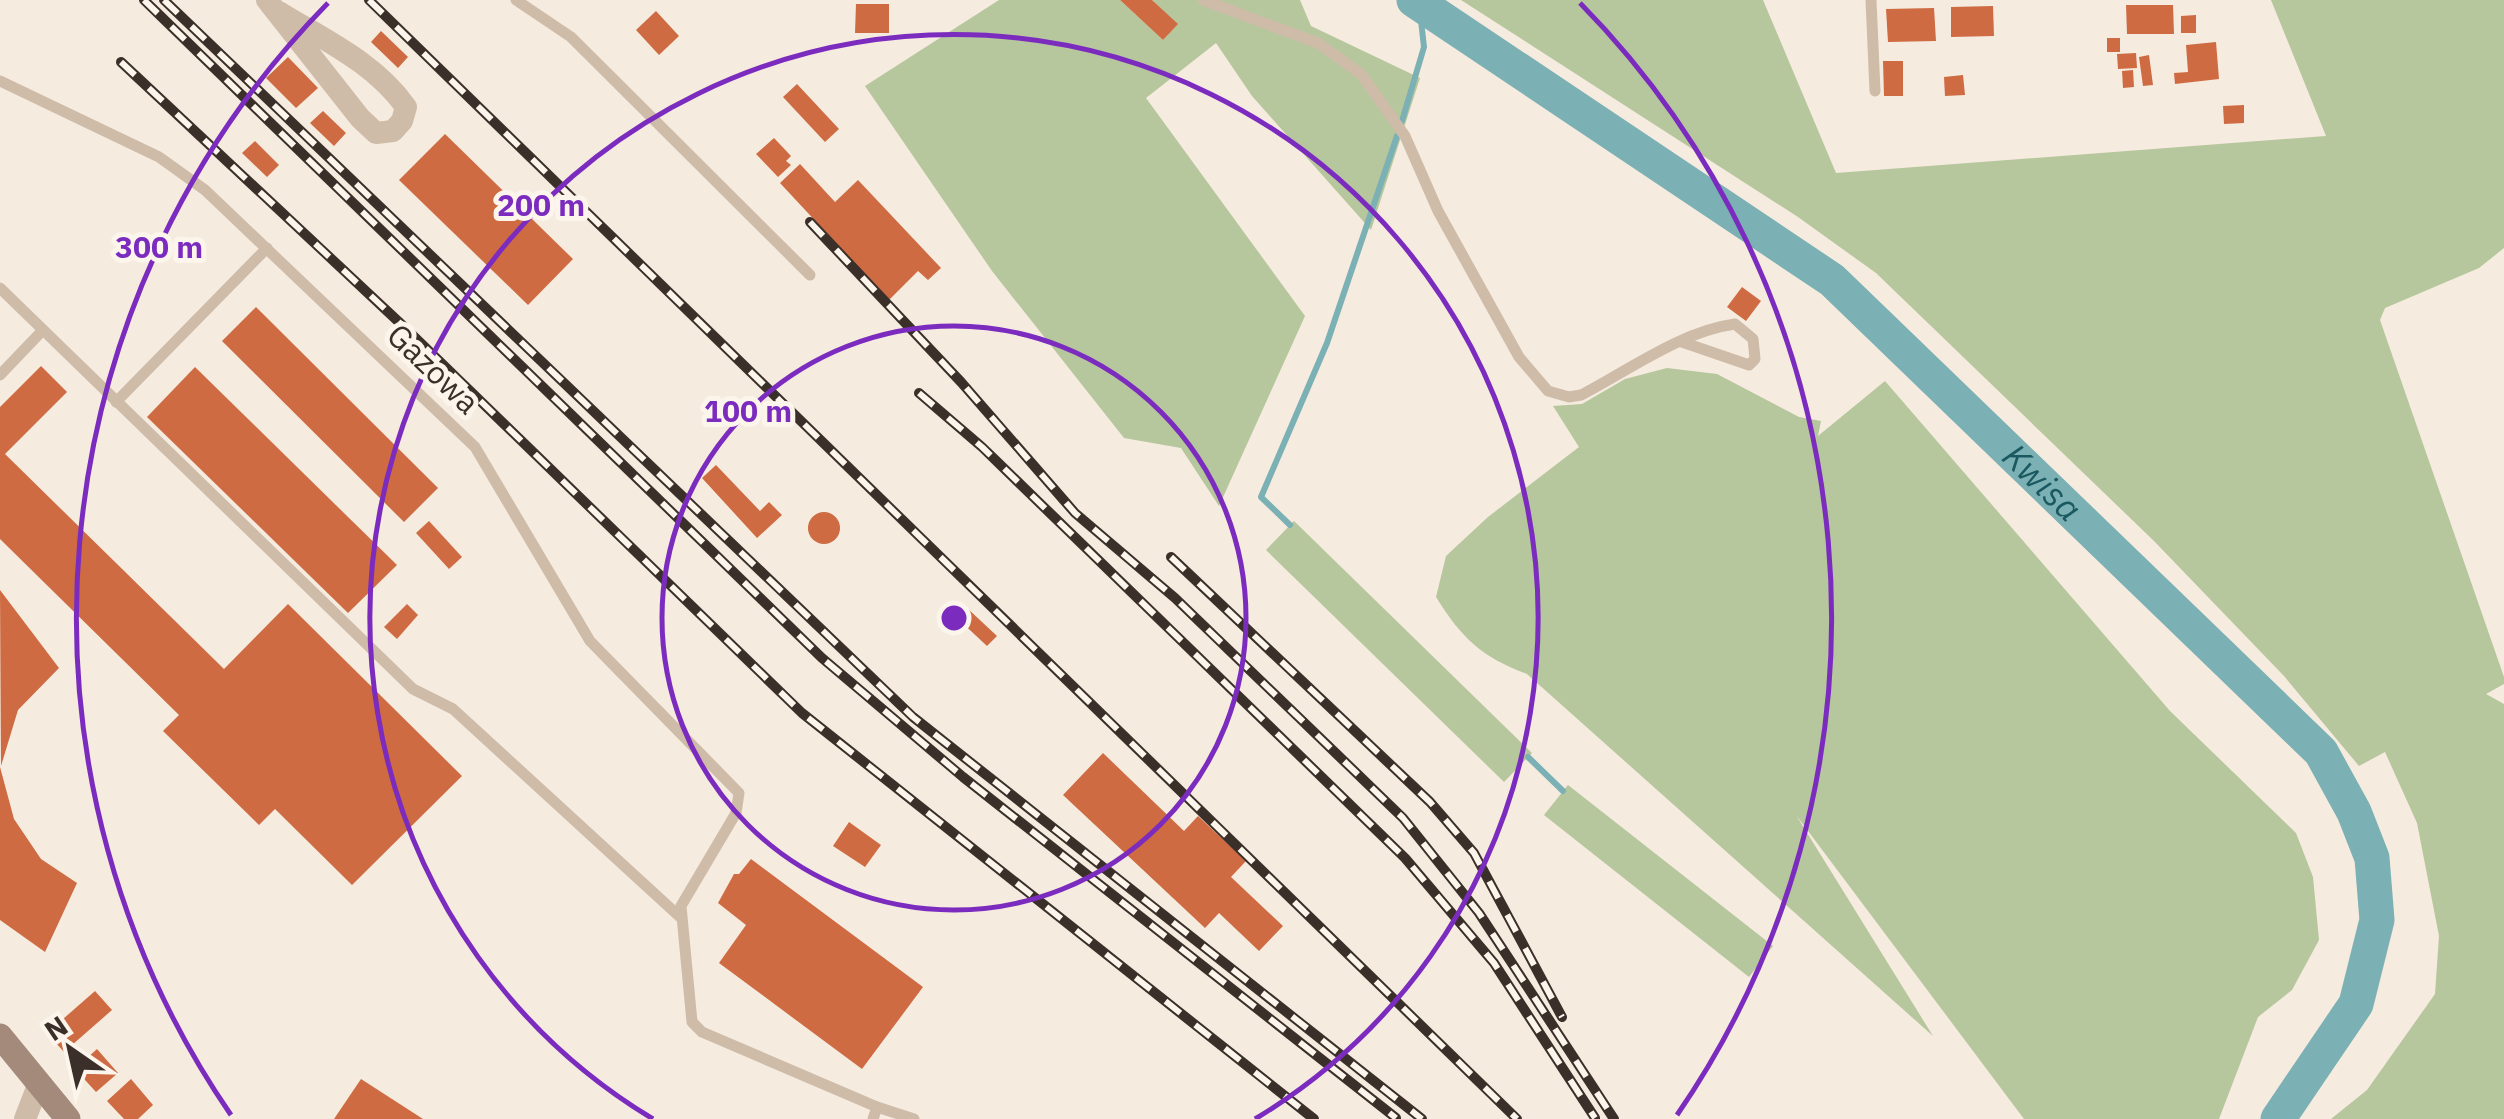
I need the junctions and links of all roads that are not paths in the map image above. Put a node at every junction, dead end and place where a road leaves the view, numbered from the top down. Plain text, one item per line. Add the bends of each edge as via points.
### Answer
1 (516, 0) edge
2 (1203, 0) edge
3 (1871, 0) edge
4 (273, 6) edge
5 (0, 81) edge
6 (1875, 91) dead end
7 (268, 248) junction
8 (810, 275) dead end
9 (0, 288) edge
10 (42, 332) junction
11 (1682, 342) junction
12 (0, 374) edge
13 (116, 402) junction
14 (680, 917) junction
15 (0, 1036) edge
16 (39, 1083) junction
17 (875, 1113) edge
18 (25, 1119) edge
19 (68, 1119) edge
20 (914, 1119) edge

1 - 8 lane via 572,37
2 - 11 lane via 1318,43 1368,82 1405,136 1508,339 1548,391 1581,395
3 - 6 lane
4 - 4 street via 393,89 406,107 393,131 376,132
5 - 7 lane, Gazowa via 159,156
7 - 13 lane
7 - 14 lane, Gazowa via 475,447 590,641 738,792 736,813 685,892
9 - 10 lane
10 - 12 lane
10 - 13 lane
11 - 11 lane via 1735,324 1753,340 1756,359 1749,365
13 - 14 lane via 413,688 454,709
14 - 17 lane via 688,1009 696,1028
15 - 16 main road
16 - 18 street
16 - 19 main road
17 - 20 lane

